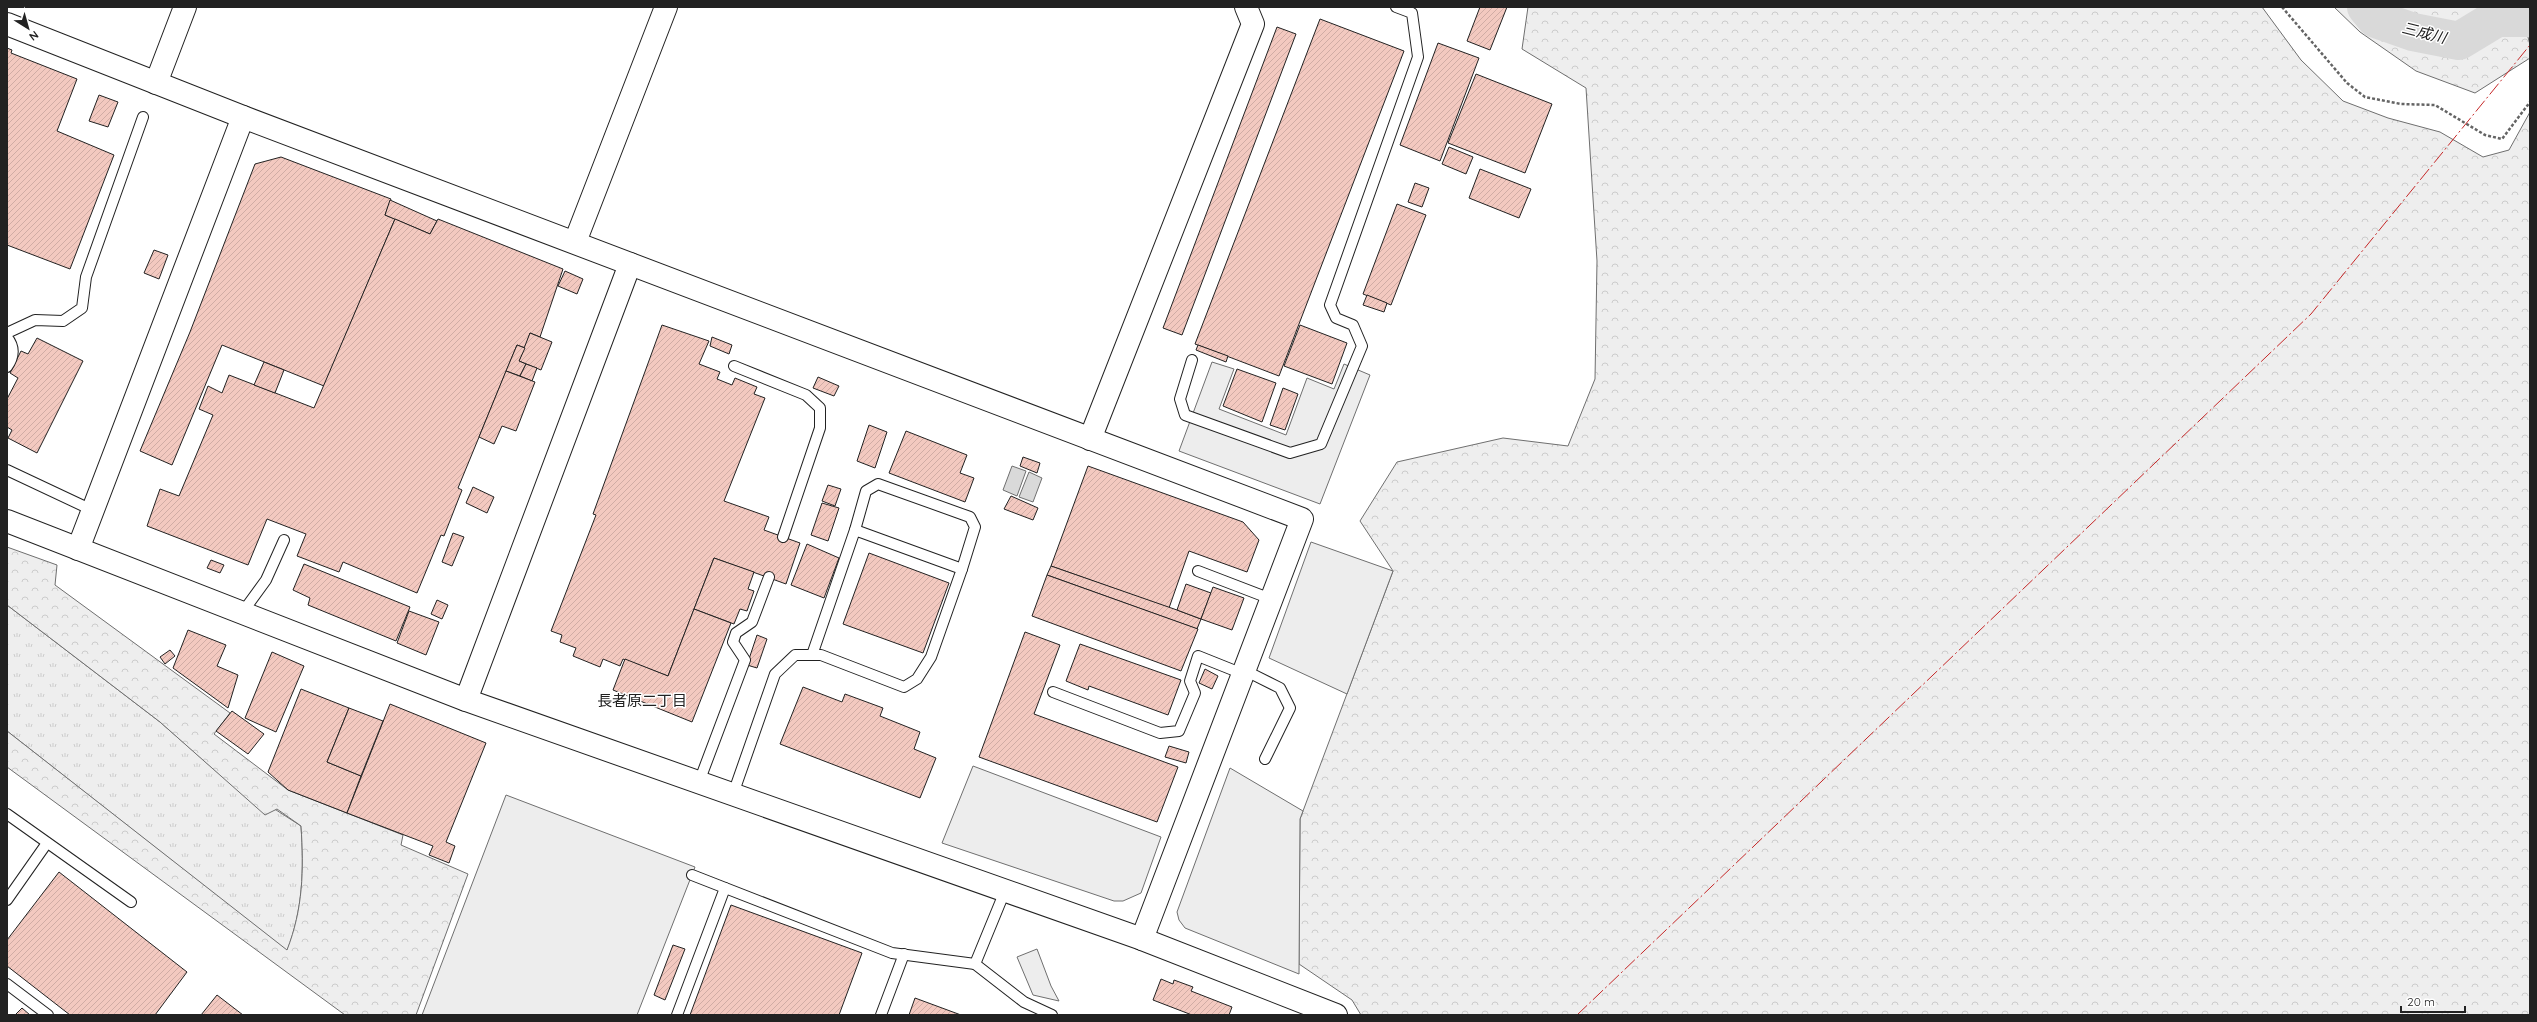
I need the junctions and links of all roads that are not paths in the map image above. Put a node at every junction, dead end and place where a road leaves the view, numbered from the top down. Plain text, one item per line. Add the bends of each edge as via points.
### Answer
1 (185, 7) edge
2 (666, 7) edge
3 (1246, 7) edge
4 (1396, 7) edge
5 (7, 24) edge
6 (156, 83) junction
7 (144, 117) dead end
8 (243, 117) junction
9 (575, 242) junction
10 (630, 264) junction
11 (7, 333) edge
12 (7, 337) edge
13 (1192, 360) dead end
14 (734, 366) dead end
15 (7, 367) edge
16 (1090, 439) junction
17 (7, 470) edge
18 (92, 510) junction
19 (7, 521) edge
20 (855, 530) junction
21 (783, 537) dead end
22 (284, 540) dead end
23 (78, 549) junction
24 (962, 569) junction
25 (1198, 571) dead end
26 (769, 578) dead end
27 (1271, 599) junction
28 (242, 613) junction
29 (812, 655) junction
30 (1244, 672) junction
31 (1053, 692) dead end
32 (466, 700) junction
33 (1265, 759) dead end
34 (699, 782) junction
35 (733, 794) junction
36 (7, 814) edge
37 (47, 843) junction
38 (692, 875) dead end
39 (725, 888) junction
40 (1005, 890) junction
41 (7, 900) edge
42 (130, 902) dead end
43 (1142, 939) junction
44 (904, 954) junction
45 (975, 964) junction
46 (7, 984) edge
47 (48, 1015) edge
48 (677, 1015) edge
49 (881, 1015) edge
50 (1052, 1015) edge
51 (1336, 1015) edge

1 - 6 street
2 - 9 street
3 - 16 street via 1253,24
4 - 13 lane via 1412,13 1418,57 1330,305 1336,318 1353,325 1362,346 1321,444 1290,453 1185,415 1180,399
5 - 6 street
6 - 8 street
7 - 11 lane via 86,277 82,308 64,321 35,320
8 - 9 street
8 - 18 street
9 - 10 street
10 - 16 street
10 - 32 street
12 - 15 lane via 13,354
14 - 21 lane via 806,395 820,408 820,428
16 - 27 street via 1302,519
17 - 18 lane
18 - 23 street
19 - 23 street
20 - 24 lane
20 - 24 lane via 866,491 878,484 970,517 976,527
20 - 29 lane
22 - 28 lane via 266,580
23 - 28 street
24 - 29 lane via 931,657 917,679 904,687 821,655
25 - 27 lane
26 - 34 lane via 752,622 736,633 733,642 745,660
27 - 30 street
28 - 32 street
29 - 35 lane via 795,655 775,674
30 - 31 lane via 1198,656 1190,680 1195,693 1179,731 1160,733
30 - 33 lane via 1280,688 1290,708
30 - 43 street
32 - 34 street
34 - 35 street
35 - 40 street
36 - 37 lane
37 - 41 lane
37 - 42 lane
38 - 39 lane
39 - 44 lane via 892,953
39 - 48 lane
40 - 43 street
40 - 45 lane
43 - 51 street
44 - 45 lane
44 - 49 lane
45 - 50 lane via 1024,1002
46 - 47 lane

